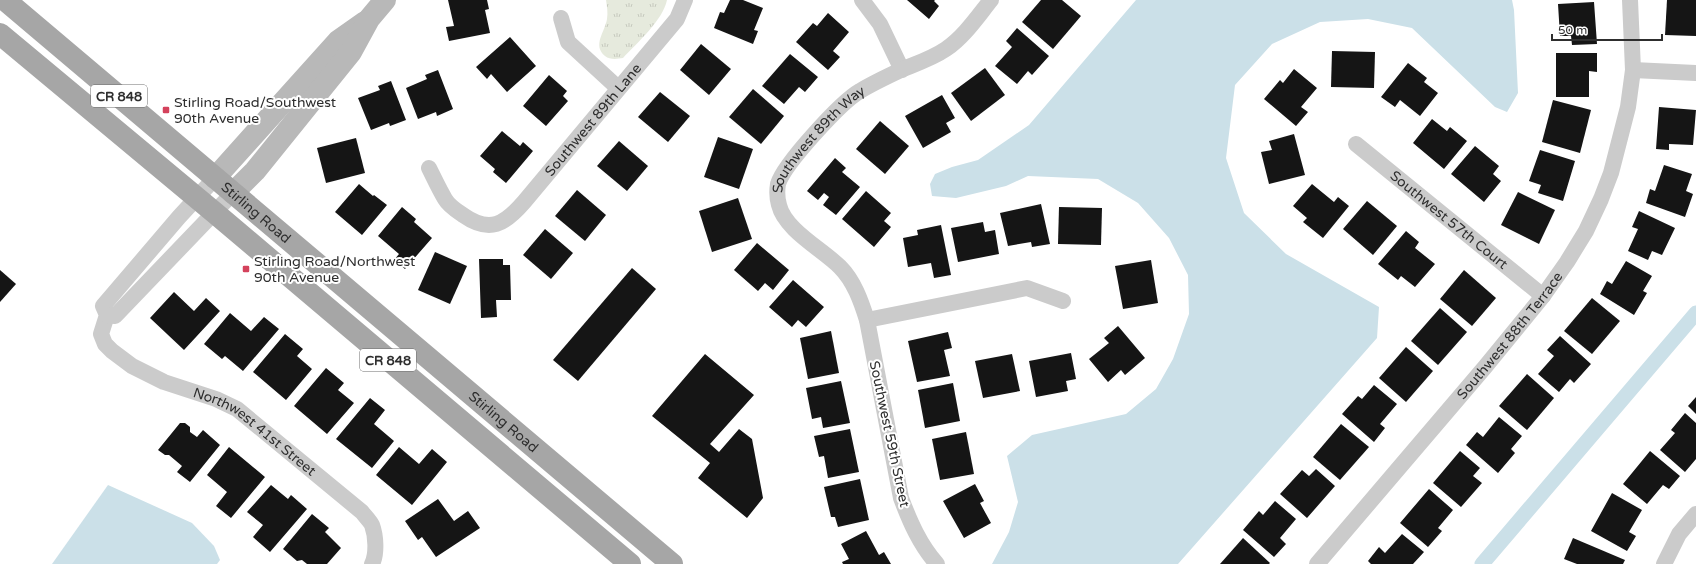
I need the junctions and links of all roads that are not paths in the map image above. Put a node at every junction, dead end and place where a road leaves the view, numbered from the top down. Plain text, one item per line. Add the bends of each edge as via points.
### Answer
1 (5, 0) edge
2 (386, 0) edge
3 (685, 0) edge
4 (862, 0) edge
5 (991, 0) edge
6 (1630, 0) edge
7 (561, 18) dead end
8 (369, 19) junction
9 (0, 34) edge
10 (902, 70) junction
11 (1633, 70) junction
12 (1696, 73) edge
13 (618, 88) junction
14 (1356, 144) dead end
15 (429, 168) dead end
16 (215, 178) junction
17 (233, 193) junction
18 (196, 198) junction
19 (215, 213) junction
20 (1543, 296) junction
21 (1063, 301) dead end
22 (106, 315) junction
23 (867, 320) junction
24 (1696, 514) edge
25 (372, 564) edge
26 (630, 564) edge
27 (672, 564) edge
28 (937, 564) edge
29 (1317, 564) edge
30 (1664, 564) edge

1 - 16 main road, Stirling Road / CR 848
2 - 8 street
3 - 13 street, Southwest 89th Lane via 677,19
4 - 10 street via 880,24
5 - 10 street, Southwest 89th Way via 948,48 932,58
6 - 11 street, Southwest 88th Terrace
7 - 13 street via 568,42
8 - 16 street via 338,41
8 - 17 street via 351,52 255,171
9 - 18 main road, Stirling Road / CR 848
10 - 23 street, Southwest 89th Way via 859,92 840,107 784,171 778,184 779,206 785,218 794,229 840,267 852,282
11 - 12 street
11 - 20 street, Southwest 88th Terrace via 1628,108 1601,199 1586,231
13 - 15 street, Southwest 89th Lane via 516,211 501,222 488,226 469,219 445,200
14 - 20 street, Southwest 57th Court
16 - 17 main road, Stirling Road / CR 848
16 - 18 street
17 - 19 street
17 - 27 main road, Stirling Road / CR 848
18 - 19 main road, Stirling Road / CR 848
18 - 22 street, Northwest 41st Street via 103,306
19 - 22 street via 115,316
19 - 26 main road, Stirling Road / CR 848
20 - 29 street, Southwest 88th Terrace
21 - 23 street via 1027,288
22 - 25 street, Northwest 41st Street via 101,334 105,344 112,351 132,366 164,382 216,399 237,409 362,512 371,525 375,539 375,559
23 - 28 street, Southwest 59th Street via 901,498 909,521
24 - 30 street via 1679,534

